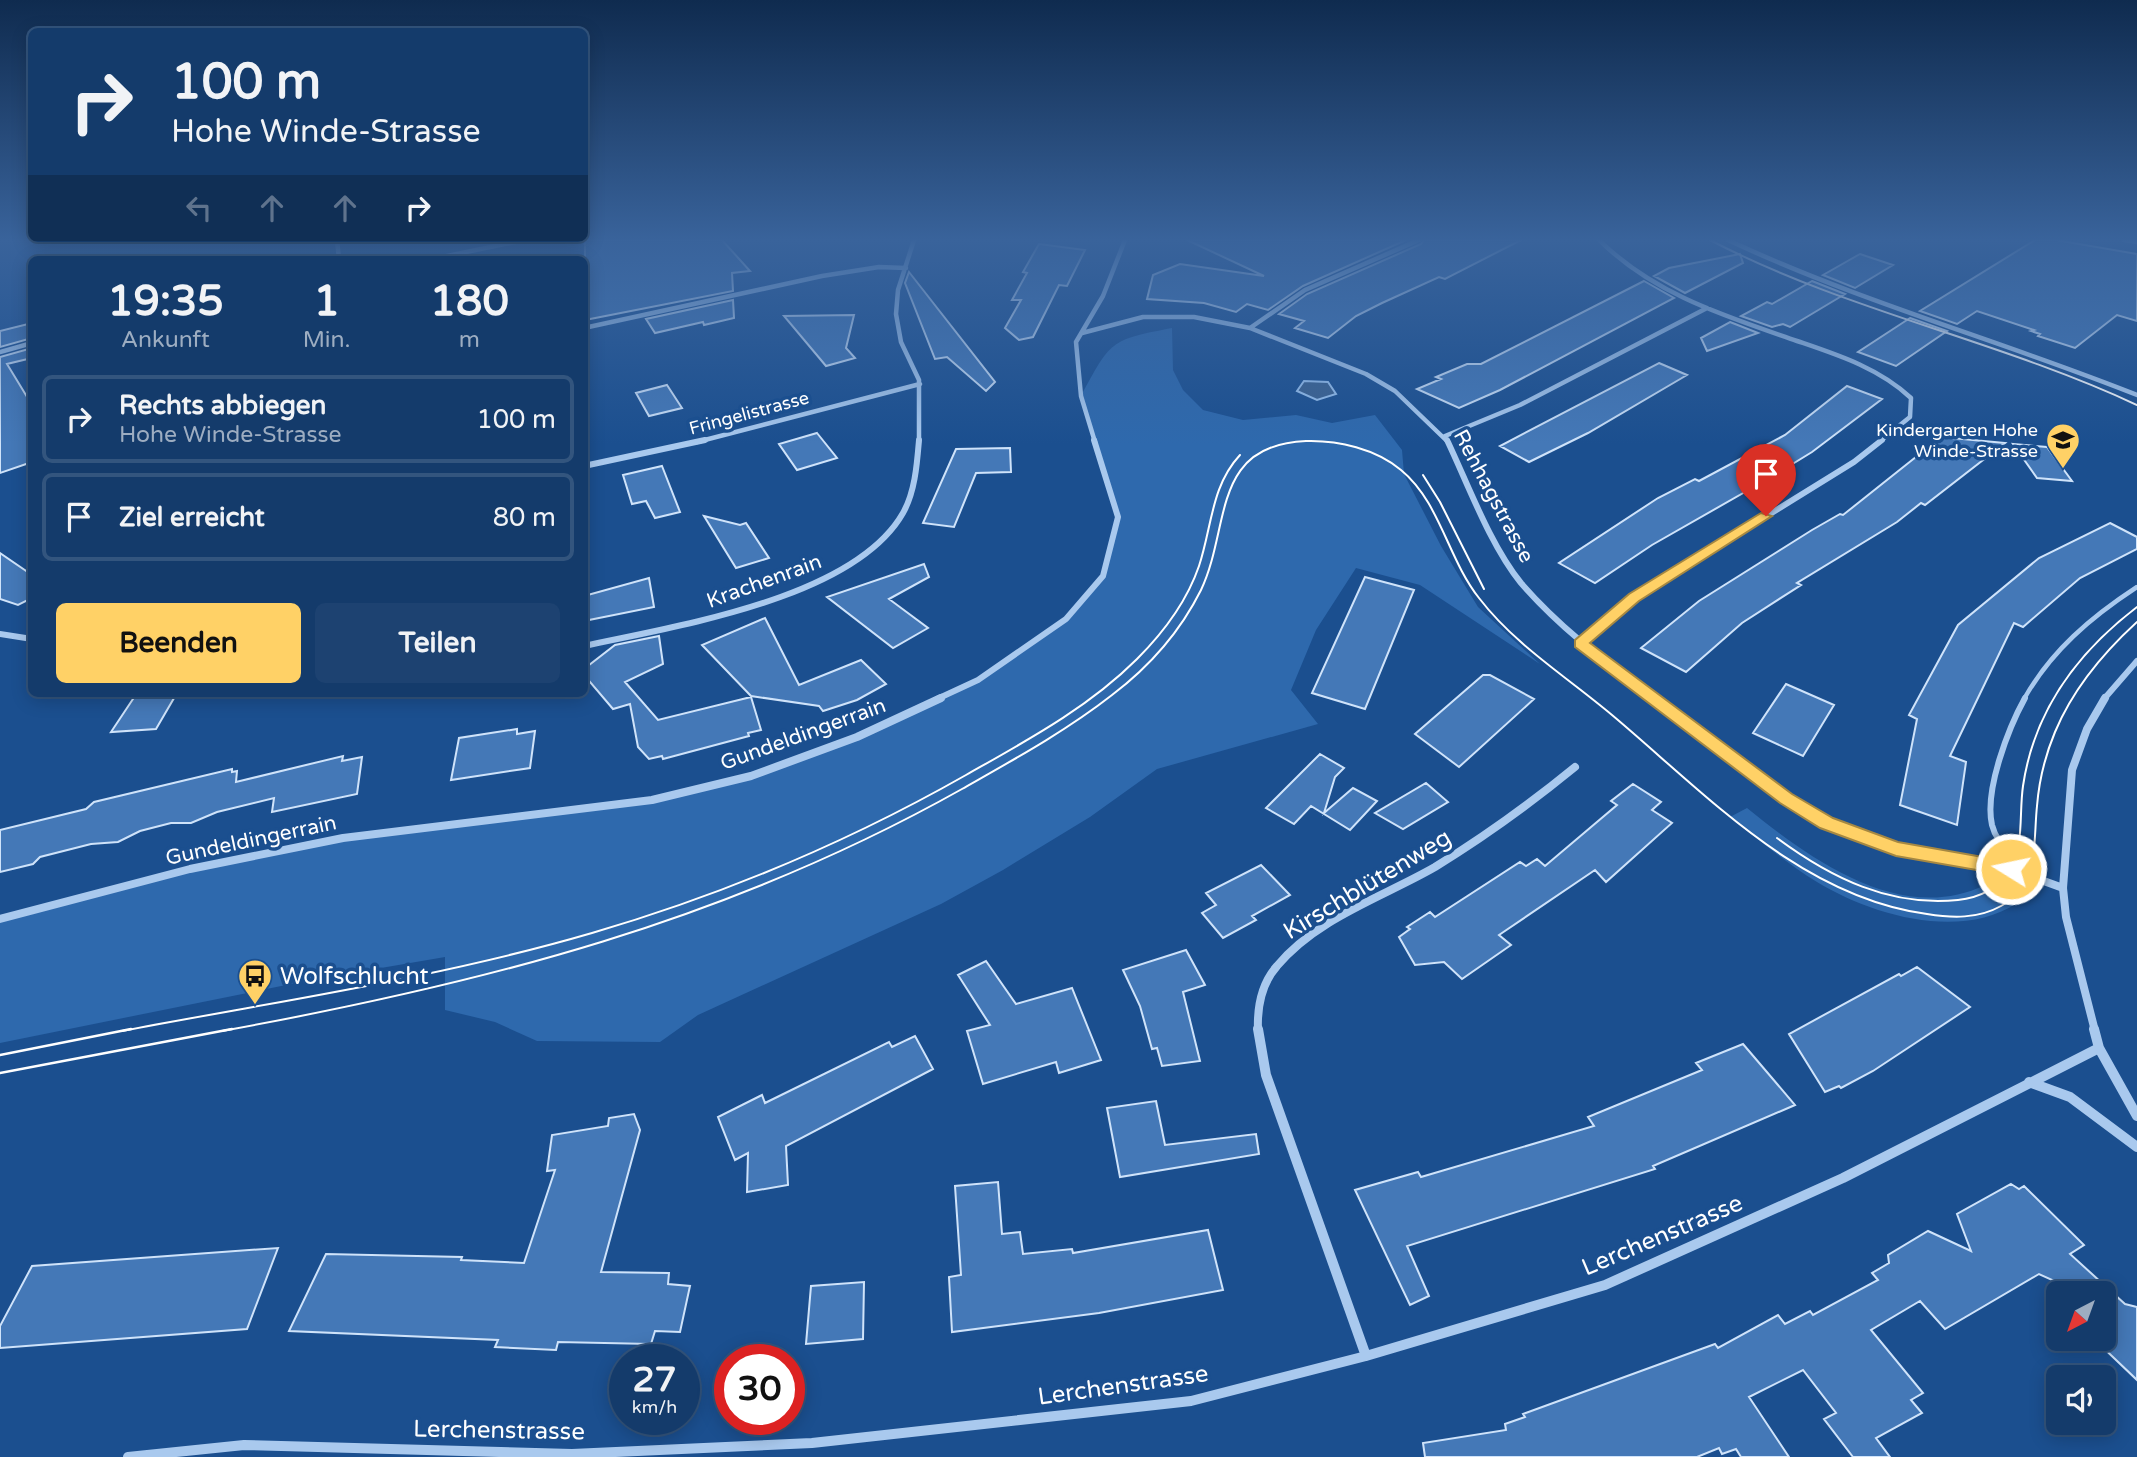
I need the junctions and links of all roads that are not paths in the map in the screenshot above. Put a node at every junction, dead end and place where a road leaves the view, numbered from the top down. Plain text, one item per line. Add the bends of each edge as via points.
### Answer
1 (675, 308) edge
2 (894, 308) edge
3 (1096, 308) edge
4 (1278, 308) edge
5 (1707, 308) joint
6 (1900, 308) edge
7 (588, 327) edge
8 (1250, 328) junction
9 (1082, 333) junction
10 (28, 344) edge
11 (0, 352) edge
12 (920, 384) junction
13 (2137, 395) edge
14 (1445, 436) junction
15 (588, 465) edge
16 (2137, 587) edge
17 (0, 634) edge
18 (28, 638) edge
19 (1580, 643) junction
20 (588, 645) edge
21 (2137, 661) edge
22 (1575, 767) dead end
23 (1999, 866) junction
24 (2063, 888) junction
25 (0, 919) edge
26 (2099, 1048) junction
27 (2029, 1082) junction
28 (2137, 1116) edge
29 (2137, 1147) edge
30 (1366, 1356) junction
31 (128, 1457) edge

1 - 7 street
2 - 12 street, Krachenrain via 901,341
3 - 9 street, Gundeldingerrain
4 - 8 street
5 - 14 street via 1520,405
5 - 19 street via 1869,366 1895,380 1911,398 1910,417 1854,462 1634,597
6 - 13 street
8 - 9 street, Rehhagstrasse via 1195,317 1143,317
8 - 14 street, Rehhagstrasse via 1366,374 1395,391
9 - 25 street, Gundeldingerrain via 1076,342 1081,397 1118,517 1103,576 1066,619 978,680 857,737 751,776 652,800 343,838 190,869
10 - 11 street
12 - 15 street, Fringelistrasse
12 - 20 street, Krachenrain via 909,501 888,535 854,562 803,588 710,618
14 - 19 street, Rehhagstrasse via 1520,581
16 - 23 lane via 2113,600 2059,649 2021,704 1996,780 1992,825 2003,844
17 - 18 street
19 - 23 street, Rehhagstrasse via 1786,799 1826,823 1896,849
21 - 24 street via 2109,691 2087,729 2072,770
22 - 30 street, Kirschblütenweg via 1538,798 1435,867 1308,937 1283,957 1264,986 1256,1032 1266,1074
23 - 24 street, Rehhagstrasse
24 - 26 street
26 - 27 street, Lerchenstrasse
26 - 28 street
27 - 29 street via 2070,1097
27 - 30 street, Lerchenstrasse via 1843,1178 1605,1285
30 - 31 street, Lerchenstrasse via 1191,1401 812,1443 572,1454 244,1445

